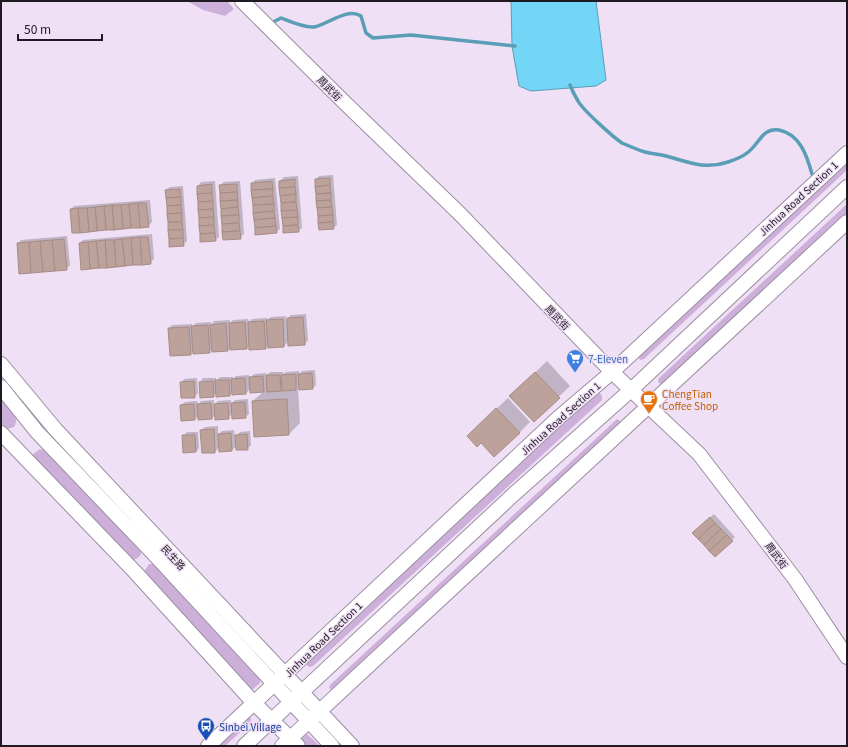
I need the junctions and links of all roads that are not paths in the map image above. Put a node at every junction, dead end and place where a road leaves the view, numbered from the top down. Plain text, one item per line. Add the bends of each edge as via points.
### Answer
1 (242, 1) edge
2 (847, 153) edge
3 (847, 187) edge
4 (847, 222) edge
5 (1, 364) edge
6 (612, 372) junction
7 (1, 387) edge
8 (632, 389) junction
9 (649, 407) junction
10 (2, 435) edge
11 (847, 657) edge
12 (279, 680) junction
13 (296, 697) junction
14 (254, 704) junction
15 (319, 711) junction
16 (271, 721) junction
17 (307, 721) junction
18 (290, 744) edge
19 (208, 746) edge
20 (244, 746) edge
21 (332, 746) edge
22 (352, 746) edge

1 - 6 street, 周武街 via 460,214
2 - 6 street, Jinhua Road Section 1
3 - 8 street
4 - 9 street
5 - 12 street, 民生路 via 56,430
6 - 8 street, 周武街
6 - 12 street, Jinhua Road Section 1 via 558,418
7 - 12 street, 民生路 via 37,432
8 - 9 street, 周武街
8 - 13 street via 514,494
9 - 11 street, 周武街 via 699,454 795,579
9 - 15 street
10 - 14 street via 136,573
12 - 13 street, 民生路
12 - 14 street, Jinhua Road Section 1
13 - 15 street, 民生路
13 - 16 street
13 - 17 street, 民生路
14 - 16 street
14 - 19 street, Jinhua Road Section 1
15 - 17 street
15 - 22 street, 民生路
16 - 18 street
16 - 20 street
17 - 18 street
17 - 21 street, 民生路

